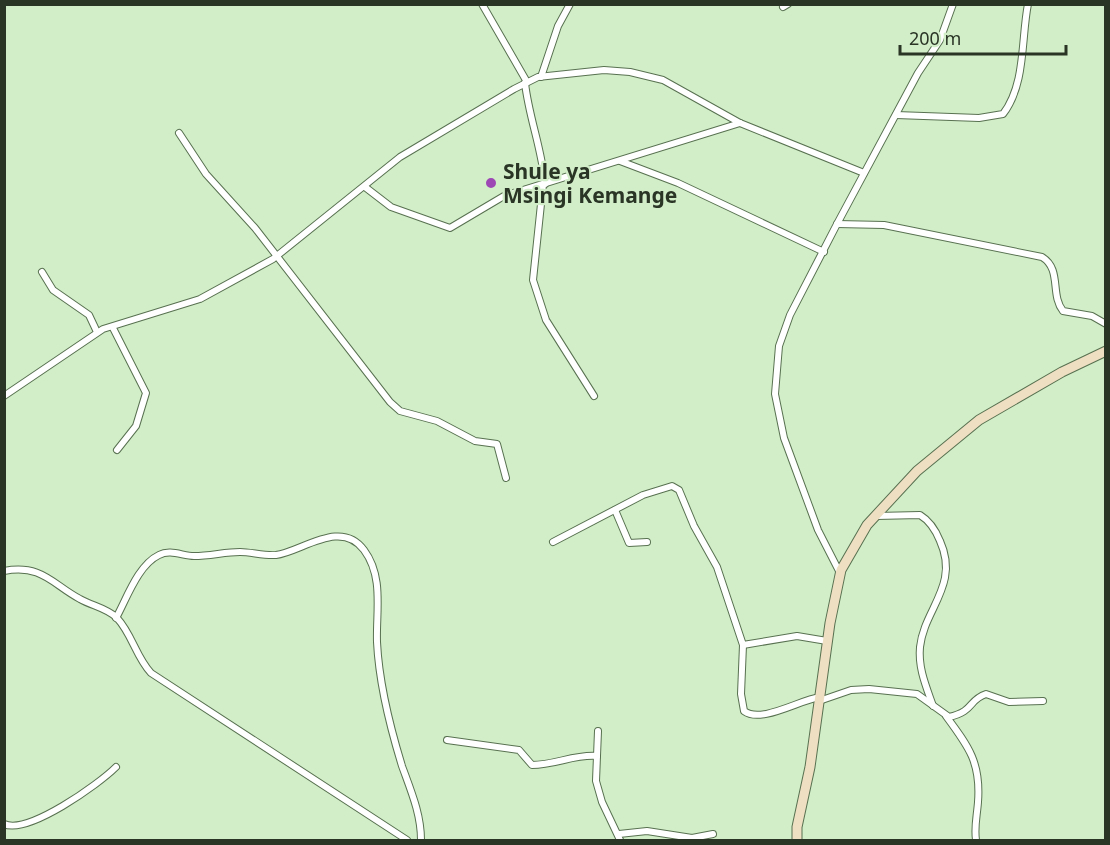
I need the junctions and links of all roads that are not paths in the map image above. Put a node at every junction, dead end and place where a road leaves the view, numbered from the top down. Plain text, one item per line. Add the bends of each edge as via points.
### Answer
1 (482, 4) edge
2 (570, 4) edge
3 (953, 4) edge
4 (1028, 4) edge
5 (542, 77) junction
6 (526, 83) junction
7 (896, 115) junction
8 (740, 123) junction
9 (179, 132) dead end
10 (620, 161) junction
11 (864, 173) junction
12 (544, 184) junction
13 (365, 187) junction
14 (837, 224) junction
15 (824, 252) junction
16 (276, 257) junction
17 (42, 272) dead end
18 (1106, 324) edge
19 (113, 328) junction
20 (97, 333) junction
21 (1106, 351) edge
22 (4, 396) edge
23 (594, 396) dead end
24 (117, 450) dead end
25 (506, 478) dead end
26 (615, 510) junction
27 (876, 516) junction
28 (553, 542) dead end
29 (647, 542) dead end
30 (4, 572) edge
31 (840, 574) junction
32 (116, 618) junction
33 (827, 641) junction
34 (743, 645) junction
35 (819, 699) junction
36 (1043, 701) dead end
37 (933, 706) junction
38 (946, 716) junction
39 (598, 731) dead end
40 (447, 740) dead end
41 (597, 756) junction
42 (116, 767) dead end
43 (4, 825) edge
44 (713, 834) dead end
45 (620, 837) edge
46 (407, 840) edge
47 (421, 840) edge
48 (797, 840) edge
49 (976, 840) edge

1 - 6 street
2 - 5 street via 558,26
3 - 7 street via 940,40
4 - 7 street via 1014,94 1004,114 979,118
5 - 6 street
5 - 8 street via 603,70 630,72 663,80
6 - 12 street via 527,107 541,151
6 - 13 street via 407,152
7 - 11 street
8 - 10 street
8 - 11 street
9 - 16 street via 201,168
10 - 12 street
10 - 15 street via 678,183
11 - 14 street
12 - 13 street via 504,196 450,228 391,207
12 - 23 street via 532,280 546,320
13 - 16 street
14 - 15 street
14 - 18 street via 884,225 1042,257 1049,261 1055,274 1055,299 1063,311 1092,316
15 - 31 street via 790,315 779,346 775,394 784,438 818,530
16 - 19 street via 200,299
16 - 25 street via 390,402 400,411 437,421 476,441 497,444
17 - 20 street via 53,290 90,315
19 - 20 street
19 - 24 street via 147,393 136,426
20 - 22 street
21 - 27 main road via 979,420 917,471
26 - 28 street
26 - 29 street via 629,543
26 - 34 street via 666,486 679,490 717,567
27 - 31 main road
27 - 37 street via 920,515 932,527 945,553 944,581 920,644 919,663
30 - 32 street via 45,574
31 - 33 main road
32 - 46 street via 151,673
32 - 47 street via 143,567 159,555 275,555 316,539 334,537 363,547 372,562 377,586 381,673 396,744 421,823
33 - 34 street via 797,636
33 - 35 main road
34 - 35 street via 741,694 748,714 769,714
35 - 37 street via 869,688 917,694
35 - 48 main road
36 - 38 street via 1009,702 986,694 967,711
37 - 38 street
38 - 49 street via 977,763
39 - 41 street
40 - 41 street via 519,750 528,765
41 - 45 street via 602,802
42 - 43 street via 102,782 46,815 16,826
44 - 45 street via 682,837 647,831

